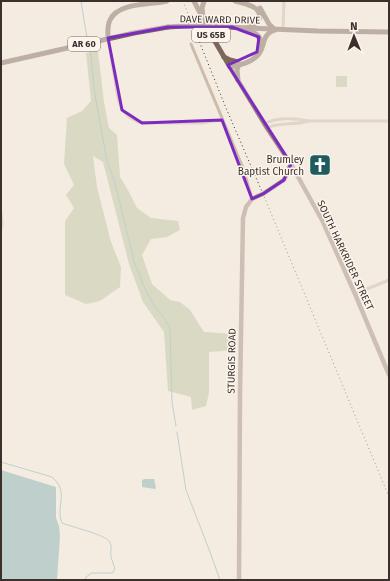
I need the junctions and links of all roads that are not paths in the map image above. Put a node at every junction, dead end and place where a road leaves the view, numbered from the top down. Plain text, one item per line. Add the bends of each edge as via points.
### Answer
1 (167, 1) edge
2 (194, 1) edge
3 (204, 1) edge
4 (235, 1) edge
5 (246, 1) edge
6 (284, 1) edge
7 (203, 20) junction
8 (232, 27) junction
9 (245, 28) junction
10 (275, 30) junction
11 (283, 30) junction
12 (389, 32) edge
13 (108, 38) junction
14 (191, 44) dead end
15 (222, 56) junction
16 (1, 63) edge
17 (238, 63) junction
18 (229, 66) junction
19 (238, 80) junction
20 (222, 120) junction
21 (389, 121) edge
22 (266, 126) junction
23 (291, 164) junction
24 (252, 199) junction
25 (1, 214) edge
26 (1, 229) edge
27 (389, 280) edge
28 (355, 294) junction
29 (389, 375) edge
30 (239, 580) edge

1 - 13 main road via 122,8 110,20
2 - 7 main road, SOUTH HARKRIDER STREET / US 65B
3 - 7 main road
4 - 9 main road via 249,5 260,15 257,22
5 - 10 main road via 259,8
6 - 11 street
7 - 15 main road, SOUTH HARKRIDER STREET / US 65B
8 - 9 main road, DAVE WARD DRIVE / AR 60
8 - 13 main road, DAVE WARD DRIVE / AR 60, bridge via 168,27
8 - 17 main road via 257,34 260,42 260,47 253,56
9 - 10 main road, DAVE WARD DRIVE / AR 60
10 - 11 main road, DAVE WARD DRIVE
10 - 17 main road via 265,37 256,57
11 - 12 main road, DAVE WARD DRIVE
13 - 16 main road, DAVE WARD DRIVE / AR 60
13 - 20 street via 118,99 122,110 129,117 138,122 148,123
14 - 20 street
15 - 17 main road
15 - 18 main road, SOUTH HARKRIDER STREET / US 65B
17 - 18 main road
17 - 19 main road
18 - 19 street, SOUTH HARKRIDER STREET
19 - 22 street, SOUTH HARKRIDER STREET
20 - 24 street via 243,168
21 - 22 street via 308,121
22 - 23 street, SOUTH HARKRIDER STREET
23 - 24 street via 284,180
23 - 28 street, SOUTH HARKRIDER STREET via 323,222
24 - 30 street, STURGIS ROAD via 242,218
25 - 26 street
27 - 28 street
28 - 29 street, SOUTH HARKRIDER STREET

